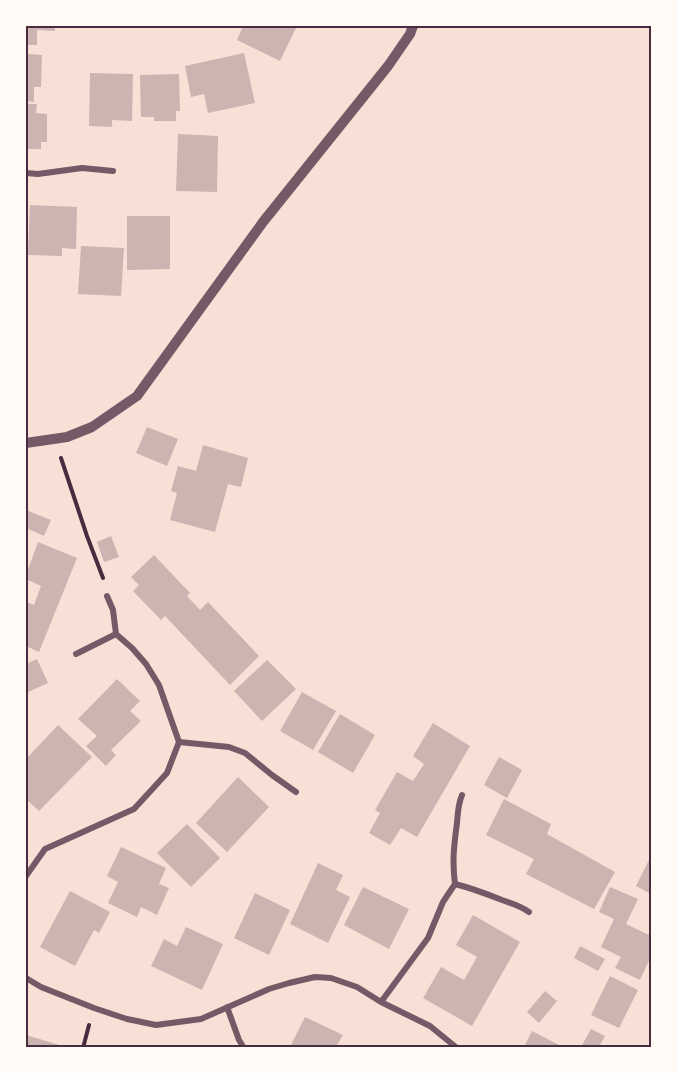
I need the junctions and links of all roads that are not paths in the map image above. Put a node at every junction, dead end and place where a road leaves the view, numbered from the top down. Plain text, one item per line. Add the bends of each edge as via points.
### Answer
1 (413, 26) edge
2 (113, 171) dead end
3 (26, 173) edge
4 (26, 443) edge
5 (107, 596) road end
6 (116, 634) junction
7 (76, 654) dead end
8 (179, 742) junction
9 (296, 792) dead end
10 (462, 795) dead end
11 (26, 876) edge
12 (455, 884) junction
13 (529, 912) dead end
14 (26, 978) edge
15 (381, 1002) junction
16 (227, 1007) junction
17 (244, 1047) edge
18 (457, 1047) edge

1 - 4 street via 388,66 263,222 137,396 92,427 67,437
2 - 3 street via 82,168
5 - 6 street
6 - 7 street
6 - 8 street via 146,664 159,685
8 - 9 street via 229,747 244,753
8 - 11 street via 167,773 134,809 45,849
10 - 12 street via 452,864
12 - 13 street via 518,904
12 - 15 street via 428,938
14 - 16 street via 94,1008 156,1025 201,1019
15 - 16 street via 357,987 315,977 269,989
15 - 18 street via 430,1026
16 - 17 street

